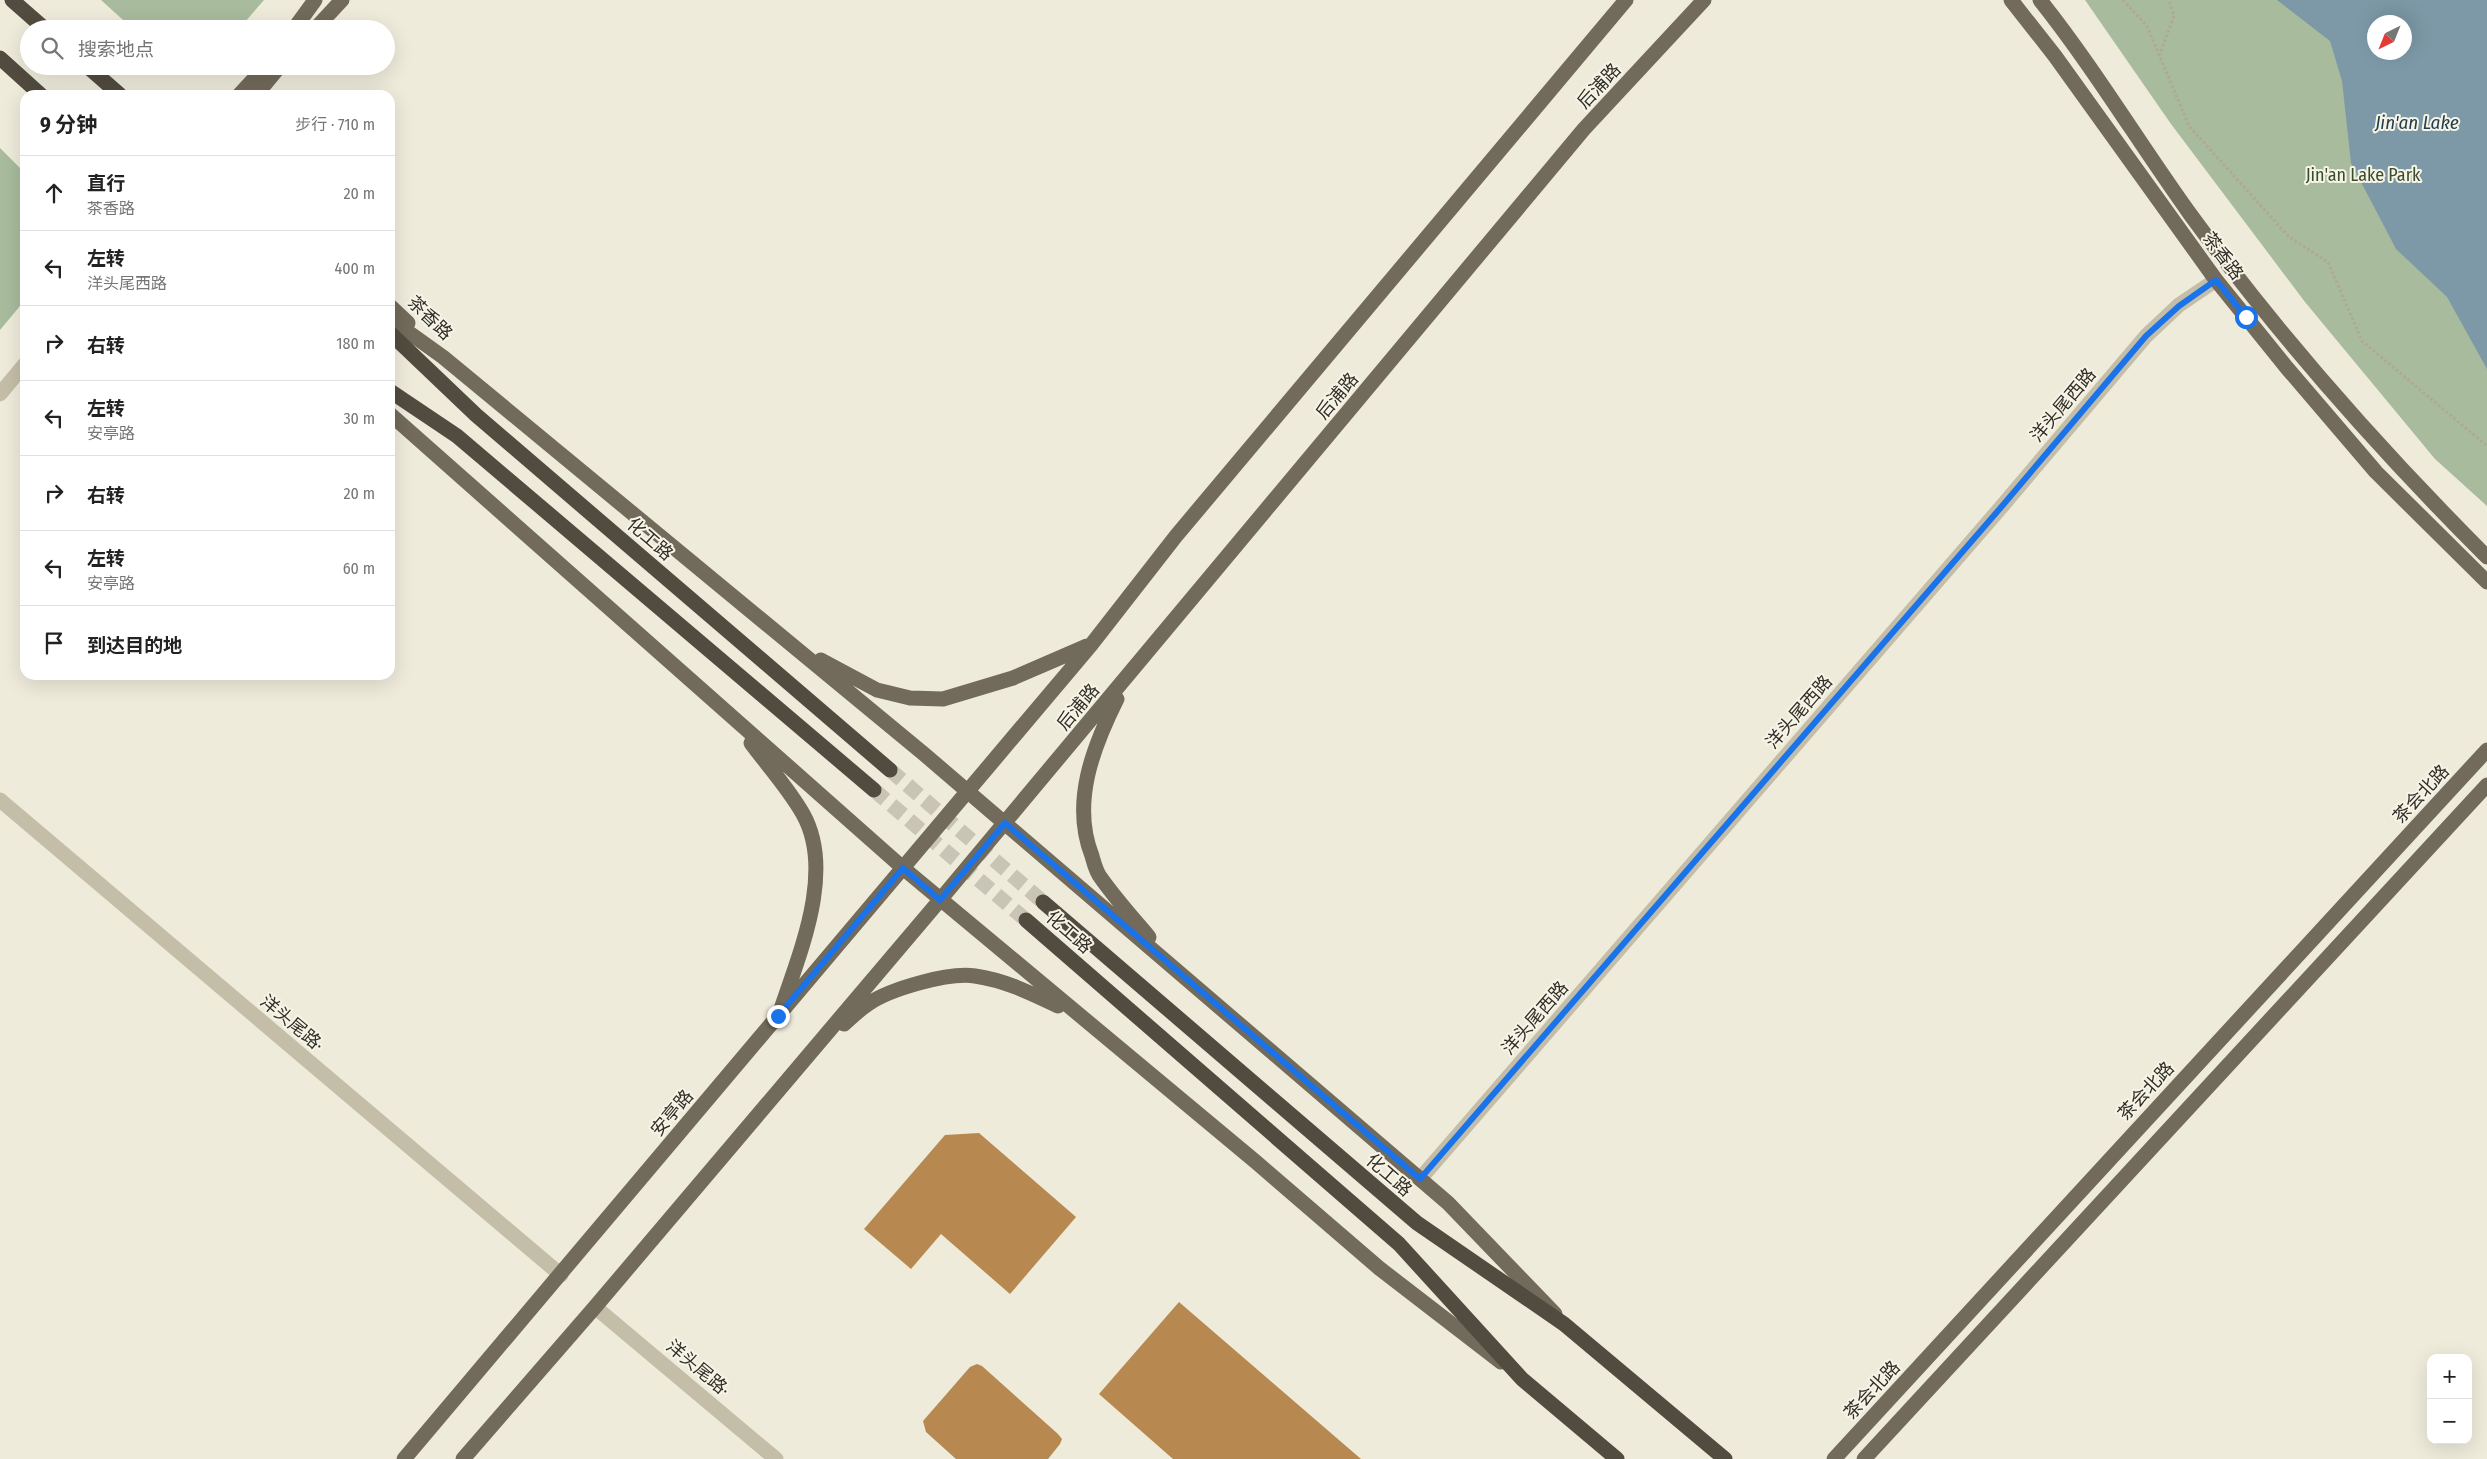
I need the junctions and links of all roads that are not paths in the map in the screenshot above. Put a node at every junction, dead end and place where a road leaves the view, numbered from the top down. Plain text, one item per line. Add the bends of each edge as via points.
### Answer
1 (12, 0) edge
2 (315, 0) edge
3 (342, 0) edge
4 (1626, 0) edge
5 (1704, 0) edge
6 (2011, 0) edge
7 (2040, 0) edge
8 (35, 20) edge
9 (301, 20) edge
10 (323, 20) edge
11 (0, 58) edge
12 (98, 75) edge
13 (258, 75) edge
14 (273, 75) edge
15 (35, 90) edge
16 (114, 90) edge
17 (244, 90) edge
18 (260, 90) edge
19 (2216, 280) junction
20 (395, 311) edge
21 (395, 323) edge
22 (395, 338) edge
23 (443, 357) junction
24 (20, 370) edge
25 (0, 394) edge
26 (395, 394) edge
27 (395, 418) edge
28 (2487, 557) edge
29 (2487, 582) edge
30 (792, 644) junction
31 (1091, 645) junction
32 (1128, 677) junction
33 (734, 720) junction
34 (2487, 750) edge
35 (890, 770) tunnel mouth
36 (2487, 785) edge
37 (874, 790) tunnel mouth
38 (968, 791) junction
39 (0, 800) edge
40 (1005, 823) junction
41 (903, 868) junction
42 (940, 900) junction
43 (1043, 902) tunnel mouth
44 (1026, 920) tunnel mouth
45 (1174, 967) junction
46 (778, 1016) junction
47 (1079, 1016) junction
48 (815, 1047) junction
49 (1420, 1179) junction
50 (561, 1275) junction
51 (596, 1307) junction
52 (1564, 1324) junction
53 (1522, 1378) junction
54 (404, 1459) edge
55 (462, 1459) edge
56 (776, 1459) edge
57 (1616, 1459) edge
58 (1725, 1459) edge
59 (1834, 1459) edge
60 (1864, 1459) edge

1 - 8 highway
2 - 9 main road
3 - 10 main road
4 - 31 main road, 后浦路 via 1176,536
5 - 32 main road, 后浦路 via 1584,129
6 - 19 main road, 茶香路 via 2056,56
7 - 28 main road, 茶香路 via 2190,214 2289,341 2384,449
11 - 15 highway
12 - 16 highway
13 - 17 main road
14 - 18 main road
19 - 29 main road, 茶香路 via 2376,472
19 - 49 street, 洋头尾西路 via 2179,306 2146,336
20 - 23 main road, 茶香路
21 - 23 main road
22 - 35 highway, 化工路 via 476,414
23 - 30 main road
24 - 25 street
26 - 37 highway via 457,436
27 - 33 main road
30 - 31 main road via 877,690 910,698 943,699 1013,678
30 - 38 main road
31 - 38 main road, 后浦路
32 - 40 main road, 后浦路
32 - 45 main road via 1100,733 1091,761 1084,794 1083,823 1099,876
33 - 41 main road
33 - 46 main road via 803,814 815,847 816,875 811,908
34 - 59 main road, 茶会北路
36 - 60 main road
38 - 40 main road
38 - 41 main road, 安亭路
39 - 50 street, 洋头尾路·
40 - 42 main road
40 - 45 main road
41 - 42 main road
41 - 46 main road, 安亭路
42 - 47 main road
42 - 48 main road
43 - 52 highway, 化工路 via 1417,1223
44 - 53 highway, 化工路 via 1399,1244
45 - 49 main road
46 - 50 main road, 安亭路
47 - 48 main road via 1018,987 974,976 933,979 869,1003
47 - 53 main road via 1379,1268
48 - 51 main road
49 - 52 main road via 1448,1203
50 - 54 main road, 安亭路
51 - 55 main road
51 - 56 street, 洋头尾路·
52 - 58 highway, 化工路
53 - 57 highway, 化工路

